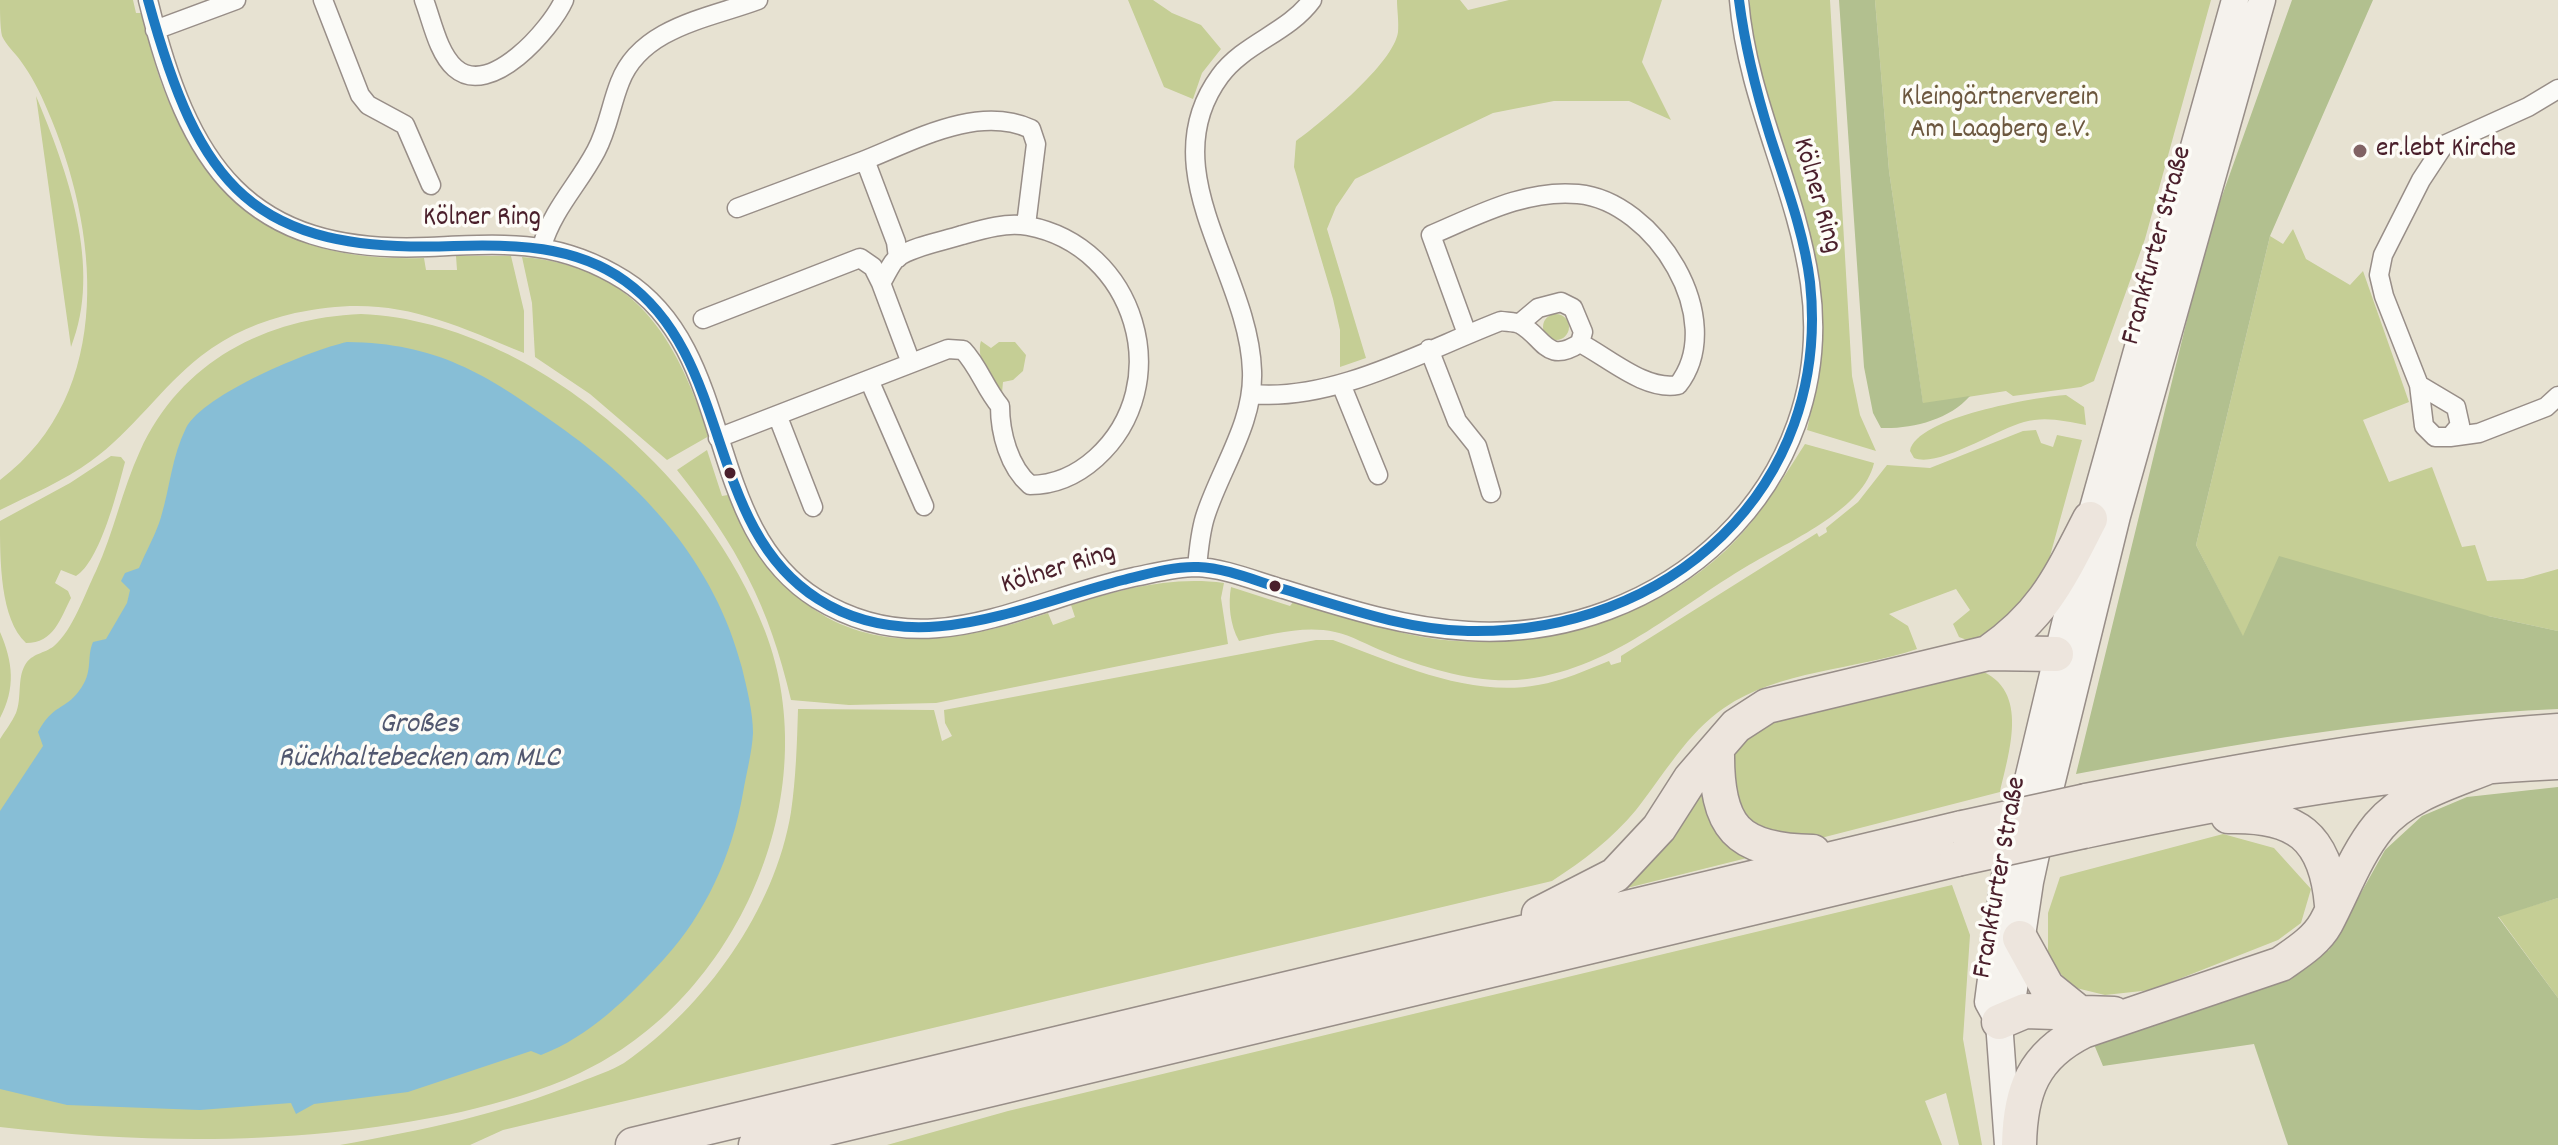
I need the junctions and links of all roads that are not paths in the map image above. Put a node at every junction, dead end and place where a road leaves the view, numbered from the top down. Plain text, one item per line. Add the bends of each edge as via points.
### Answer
1 (148, 0) edge
2 (236, 0) edge
3 (323, 0) edge
4 (424, 0) edge
5 (564, 0) edge
6 (758, 0) edge
7 (1312, 0) edge
8 (1739, 0) edge
9 (2235, 0) edge
10 (2262, 0) edge
11 (155, 30) junction
12 (2558, 89) edge
13 (865, 160) junction
14 (431, 185) dead end
15 (737, 208) dead end
16 (1026, 225) junction
17 (542, 246) junction
18 (898, 258) junction
19 (881, 283) junction
20 (703, 319) dead end
21 (1519, 324) junction
22 (1467, 334) junction
23 (1580, 343) junction
24 (1429, 349) junction
25 (911, 363) junction
26 (870, 382) junction
27 (1341, 384) junction
28 (2419, 385) junction
29 (1252, 394) junction
30 (2554, 405) edge
31 (778, 417) junction
32 (2450, 437) junction
33 (718, 438) junction
34 (1378, 475) dead end
35 (1491, 493) dead end
36 (924, 506) dead end
37 (813, 507) dead end
38 (2090, 519) junction
39 (1197, 567) junction
40 (1988, 653) junction
41 (2068, 657) junction
42 (2558, 731) edge
43 (1717, 751) junction
44 (2558, 762) edge
45 (2492, 765) junction
46 (2085, 816) junction
47 (2147, 818) junction
48 (1959, 844) junction
49 (1861, 852) junction
50 (2332, 905) junction
51 (2020, 938) junction
52 (1477, 943) junction
53 (2081, 1021) junction
54 (1999, 1022) junction
55 (633, 1145) edge
56 (756, 1145) edge
57 (2008, 1145) edge
58 (2019, 1145) edge

1 - 11 street, Kölner Ring
2 - 11 street
3 - 14 street via 360,95 405,125
4 - 5 street via 447,60 475,76 526,53
6 - 17 street via 681,26 651,42 633,60 620,79 602,140 549,221
7 - 29 street via 1288,25 1246,50 1221,74 1204,100 1194,139 1198,190 1245,316
8 - 39 street, Kölner Ring via 1742,42 1757,100 1799,232 1810,283 1813,339 1804,402 1792,437 1772,478 1737,526 1697,563 1652,592 1592,616 1477,632 1377,618
9 - 38 street, Frankfurter Straße
10 - 41 street, Frankfurter Straße
11 - 17 street, Kölner Ring via 179,106 211,162 250,204 278,222 343,244
12 - 28 street via 2444,145 2383,255 2379,275 2384,296
13 - 15 street
13 - 16 street via 958,125 1014,122 1031,129 1036,144
13 - 18 street
16 - 18 street via 990,227
16 - 25 street via 1076,243 1109,272 1131,313 1138,380 1129,415 1111,443 1078,472 1050,485 1030,485 1019,475 1000,426 1000,406 963,350 948,349
17 - 33 street, Kölner Ring via 600,265 637,288 661,312 701,382
18 - 19 street
19 - 20 street via 873,267 860,258
19 - 25 street
21 - 22 street via 1501,321
21 - 23 street via 1545,347 1558,351
21 - 23 street via 1538,308 1561,302 1580,319
22 - 23 street via 1431,235 1528,196 1579,194 1636,217 1670,254 1684,282 1693,341 1688,373 1678,385 1668,387 1652,384
22 - 24 street
24 - 27 street
24 - 35 street via 1457,421 1477,446
25 - 26 street
26 - 31 street
26 - 36 street
27 - 29 street via 1286,396
27 - 34 street
28 - 32 street via 2424,426 2435,437
28 - 32 street via 2456,407 2460,425
29 - 39 street via 1205,514
30 - 32 street via 2479,433
31 - 33 street
31 - 37 street
33 - 39 street, Kölner Ring via 751,526 777,564 807,593 880,627 930,631 973,625 1110,582
38 - 40 highway via 2033,618
38 - 41 street, Frankfurter Straße
40 - 41 highway
40 - 43 highway via 1767,706 1736,726
41 - 51 street, Frankfurter Straße via 2048,799
41 - 54 street, Frankfurter Straße via 1994,938 1988,1002
42 - 46 highway via 2394,748
43 - 49 highway via 1717,785 1727,820 1748,841 1776,851
43 - 52 highway via 1691,778 1659,828 1615,875
44 - 45 highway
45 - 47 highway
45 - 50 highway via 2400,806 2379,826
46 - 47 highway
46 - 48 highway, bridge
47 - 50 highway via 2260,815 2298,828 2324,862
48 - 49 highway
48 - 56 highway
49 - 52 highway
50 - 53 highway via 2326,923 2308,945 2281,964 2130,1015
51 - 53 highway via 2047,987
51 - 54 street, Frankfurter Straße via 2012,1002
52 - 55 highway
53 - 54 highway via 2025,1011
53 - 58 highway via 2040,1061 2029,1083
54 - 57 street

